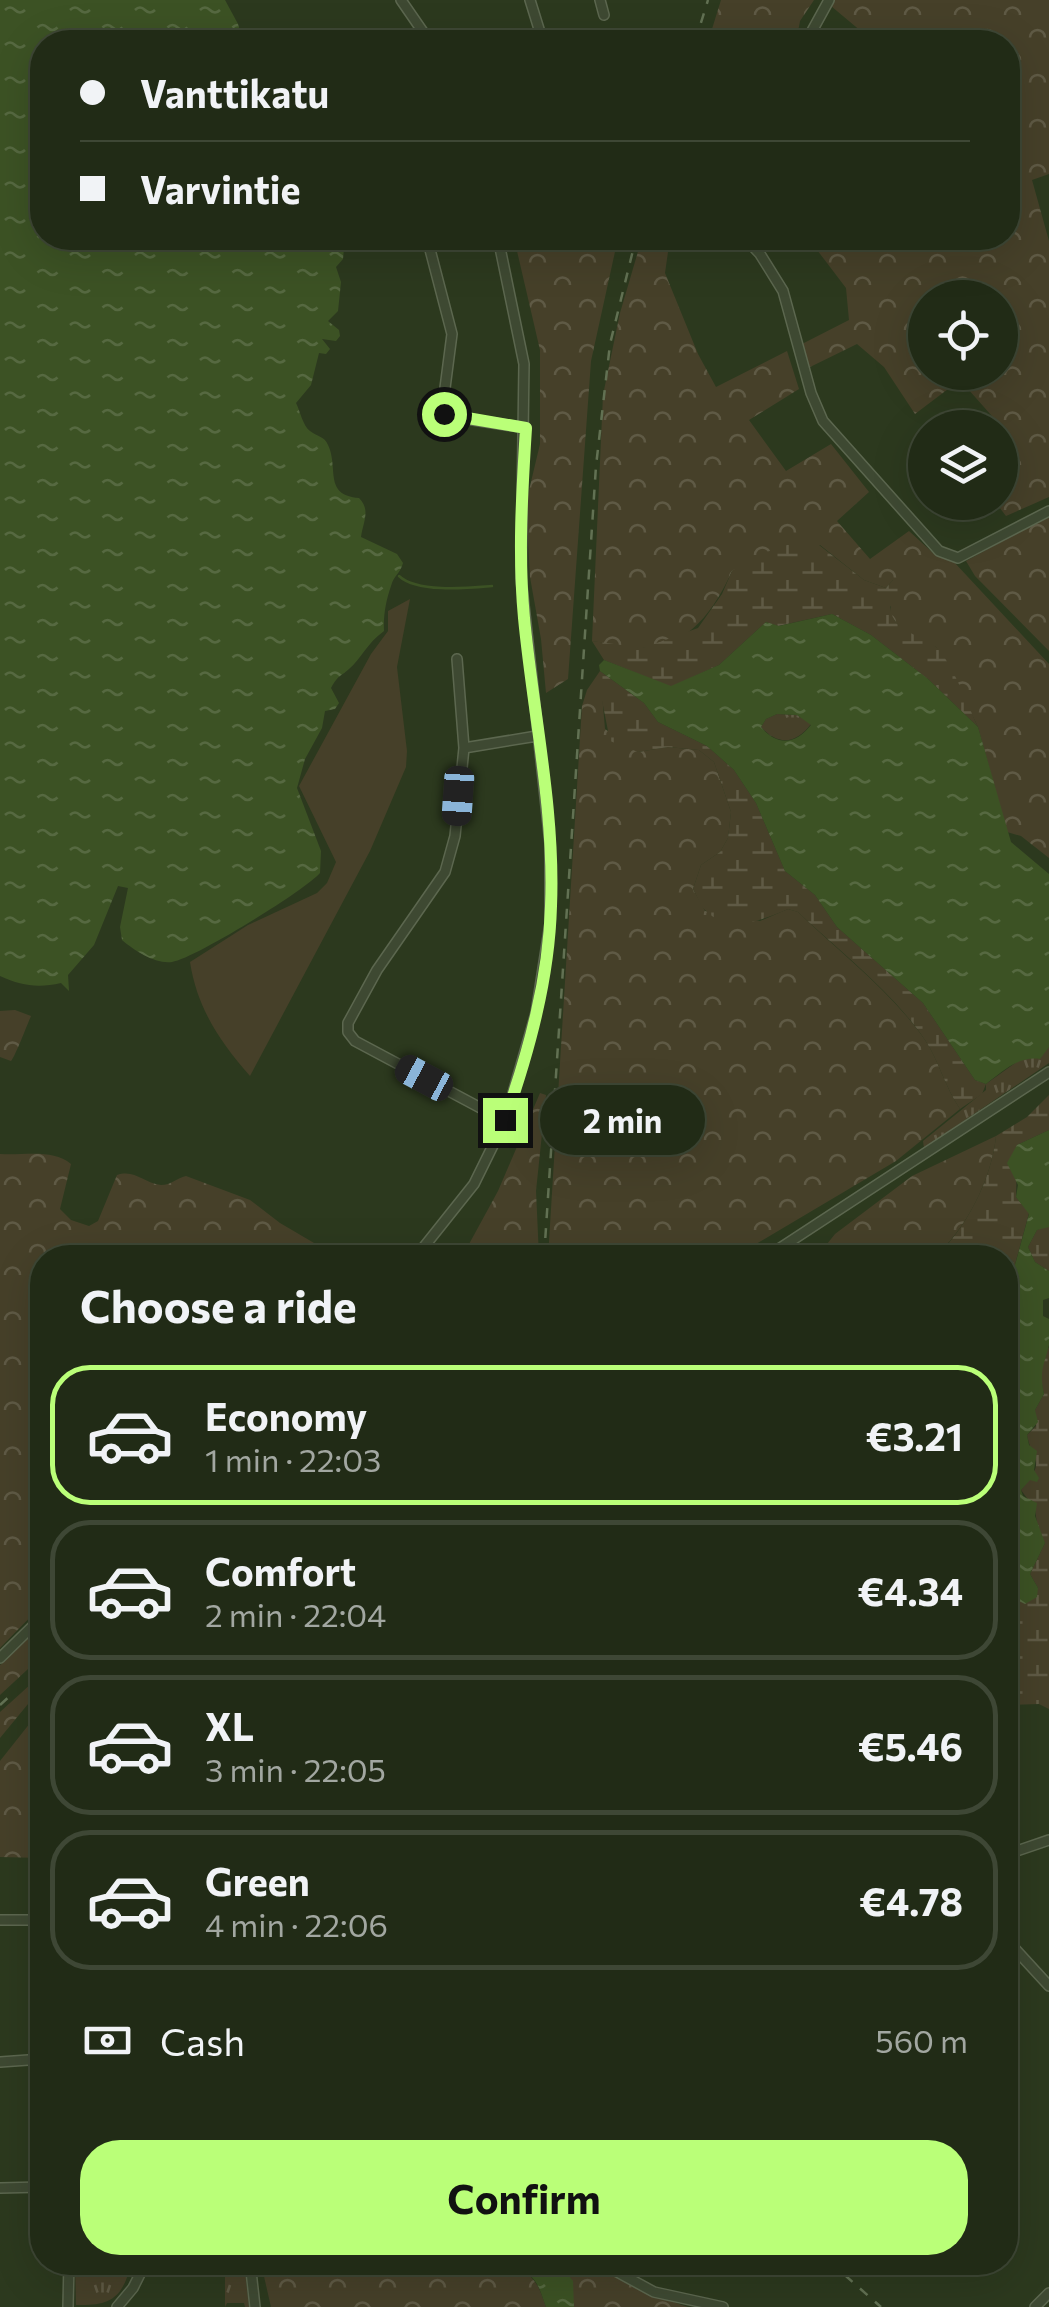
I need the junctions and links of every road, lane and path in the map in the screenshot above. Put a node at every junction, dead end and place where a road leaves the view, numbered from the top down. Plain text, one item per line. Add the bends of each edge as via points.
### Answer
1 (401, 0) edge
2 (530, 0) edge
3 (600, 0) edge
4 (829, 0) edge
5 (604, 15) dead end
6 (422, 30) edge
7 (539, 30) edge
8 (813, 30) edge
9 (431, 250) edge
10 (501, 250) edge
11 (756, 250) edge
12 (526, 428) junction
13 (1049, 510) edge
14 (457, 659) dead end
15 (538, 736) junction
16 (464, 748) junction
17 (1049, 1072) edge
18 (505, 1120) junction
19 (425, 1245) edge
20 (785, 1245) edge
21 (30, 1629) edge
22 (0, 1658) edge
23 (1049, 1840) edge
24 (1018, 1851) edge
25 (0, 1920) edge
26 (30, 1920) edge
27 (1018, 1952) edge
28 (1049, 1986) edge
29 (30, 2061) edge
30 (0, 2062) edge
31 (30, 2187) edge
32 (0, 2188) edge
33 (68, 2275) edge
34 (140, 2275) edge
35 (252, 2275) edge
36 (623, 2275) edge
37 (1049, 2292) edge
38 (68, 2307) edge
39 (118, 2307) edge
40 (256, 2307) edge
41 (723, 2307) edge
42 (1035, 2307) edge

1 - 6 street
2 - 7 street
3 - 5 street
4 - 8 street
9 - 12 street via 452,334 442,411
10 - 12 street via 521,338
11 - 13 street via 783,291 823,421 938,551 958,558
12 - 15 street via 520,548
14 - 16 street
15 - 16 street
15 - 18 street via 552,866 550,924 536,1014
16 - 18 street via 445,872 369,982 348,1028 355,1041
17 - 20 street
18 - 19 street via 474,1184
21 - 22 street
23 - 24 street
25 - 26 street
27 - 28 street
29 - 30 street
31 - 32 street
33 - 38 street
34 - 39 street
35 - 40 street
36 - 41 street via 654,2292
37 - 42 street

